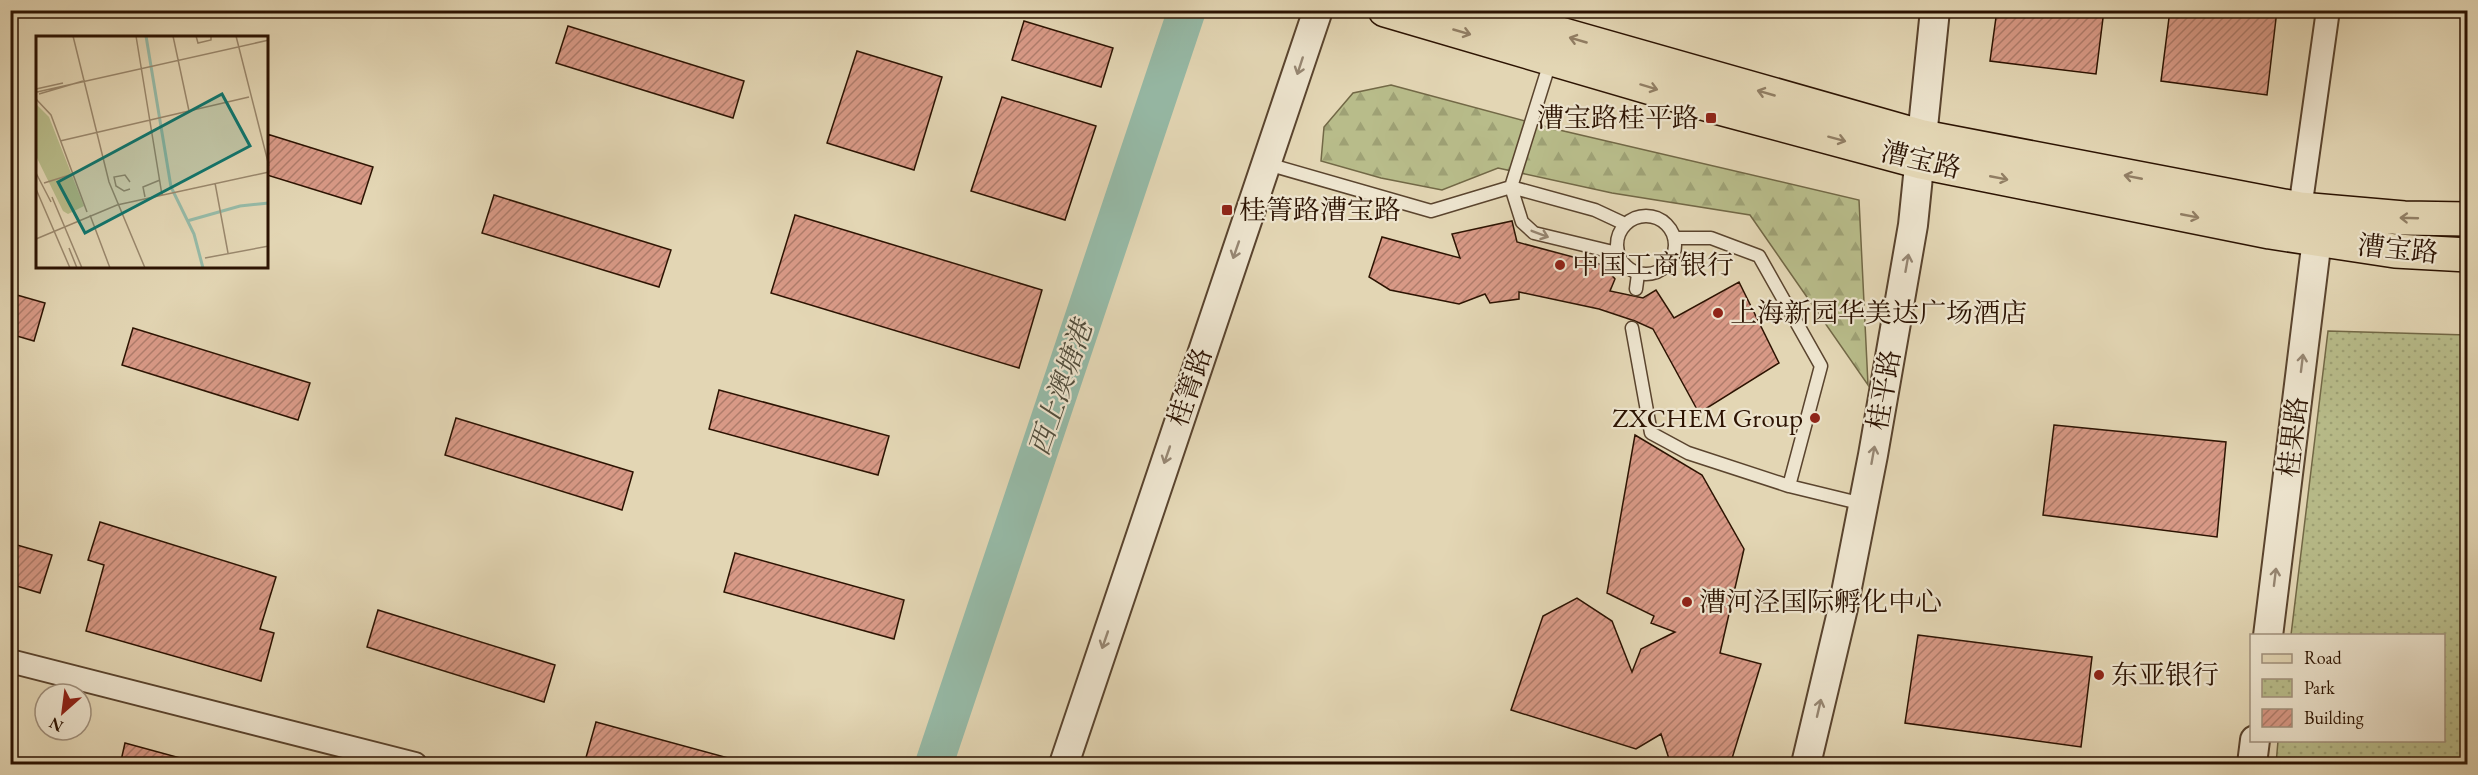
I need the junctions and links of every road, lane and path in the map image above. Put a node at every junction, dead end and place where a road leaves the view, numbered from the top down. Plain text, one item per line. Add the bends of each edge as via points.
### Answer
1 (1318, 10) edge
2 (1385, 10) edge
3 (1476, 10) edge
4 (1935, 10) edge
5 (2328, 10) edge
6 (1552, 58) junction
7 (1922, 150) junction
8 (1267, 164) junction
9 (1511, 187) junction
10 (2300, 209) junction
11 (2468, 219) edge
12 (1625, 224) junction
13 (1674, 238) junction
14 (2318, 239) junction
15 (1617, 253) junction
16 (2468, 255) edge
17 (1638, 273) junction
18 (1636, 289) dead end
19 (1632, 328) dead end
20 (1789, 486) junction
21 (1863, 504) junction
22 (2268, 634) edge
23 (10, 661) edge
24 (2255, 742) edge
25 (415, 765) edge
26 (1064, 765) edge
27 (1806, 765) edge
28 (2252, 765) edge

1 -> 8 street, 桂箐路
2 -> 6 main road, 漕宝路
7 -> 3 main road, 漕宝路
4 - 7 street, 桂平路
5 - 10 street
6 -> 7 main road, 漕宝路 via 1716,107
6 - 9 lane
10 -> 7 main road, 漕宝路
7 -> 14 main road, 漕宝路
21 -> 7 street, 桂平路 via 1913,225
8 - 9 lane via 1431,211
8 -> 26 street, 桂箐路
9 - 12 lane via 1595,210
9 -> 15 lane via 1522,222 1534,233
11 -> 10 main road, 漕宝路
12 - 13 lane via 1638,217 1653,217 1667,225
12 - 15 lane via 1617,237
13 - 17 lane via 1674,253 1666,266 1653,274
13 - 20 lane via 1711,237 1759,256 1821,366
14 - 16 main road, 漕宝路 via 2395,251
22 -> 14 street, 桂果路
15 - 17 lane via 1625,266
17 - 18 lane
19 - 20 lane via 1651,433 1688,453
20 - 21 lane
27 -> 21 street, 桂平路
23 - 25 street
24 - 28 street

